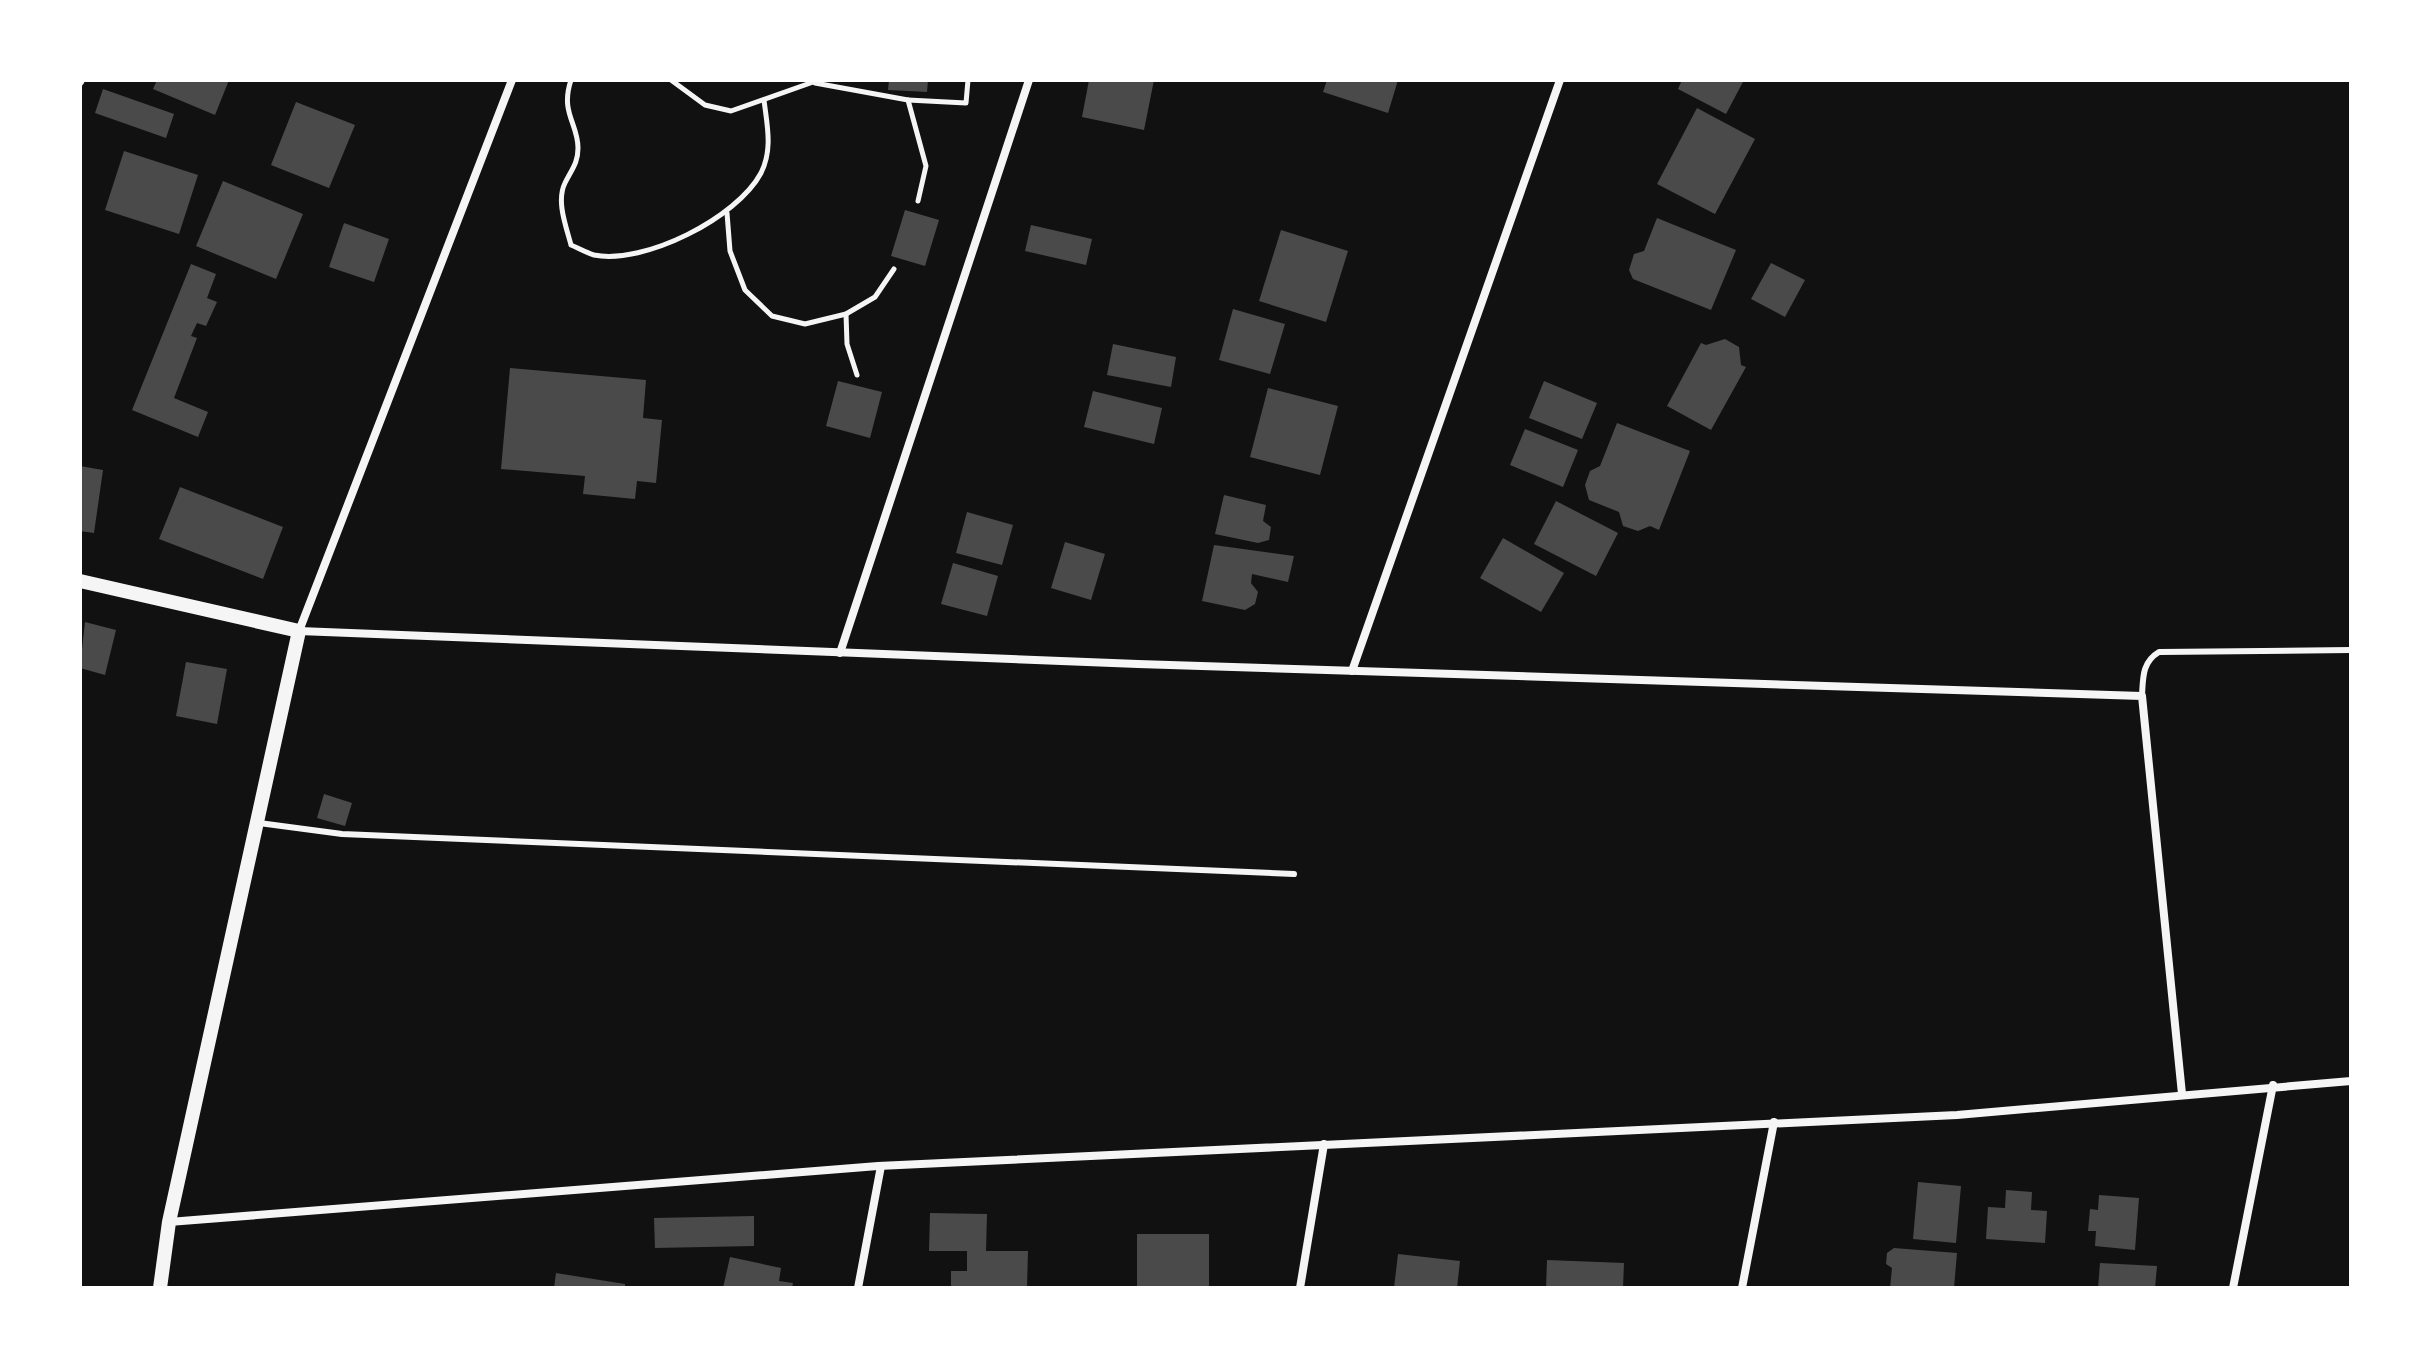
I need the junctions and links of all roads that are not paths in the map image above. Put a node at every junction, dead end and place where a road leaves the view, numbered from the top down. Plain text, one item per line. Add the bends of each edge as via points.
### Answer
1 (512, 80) edge
2 (1029, 80) edge
3 (1560, 80) edge
4 (80, 581) edge
5 (299, 631) junction
6 (2351, 650) edge
7 (840, 653) junction
8 (1352, 671) junction
9 (2142, 696) junction
10 (256, 822) junction
11 (1294, 874) dead end
12 (2351, 1081) edge
13 (2273, 1085) junction
14 (2182, 1094) junction
15 (1774, 1122) junction
16 (1324, 1144) junction
17 (881, 1166) junction
18 (169, 1222) junction
19 (160, 1288) edge
20 (858, 1288) edge
21 (1300, 1288) edge
22 (1742, 1288) edge
23 (2233, 1288) edge

1 - 5 street
2 - 7 street
3 - 8 street
4 - 5 street
5 - 7 street
5 - 10 street
6 - 9 lane via 2159,652 2143,670
7 - 8 street
8 - 9 street
9 - 14 street
10 - 11 lane via 358,835
10 - 18 street
12 - 13 street
13 - 14 street
13 - 23 street
14 - 15 street via 1957,1115
15 - 16 street
15 - 22 street
16 - 17 street
16 - 21 street
17 - 18 street
17 - 20 street
18 - 19 street

